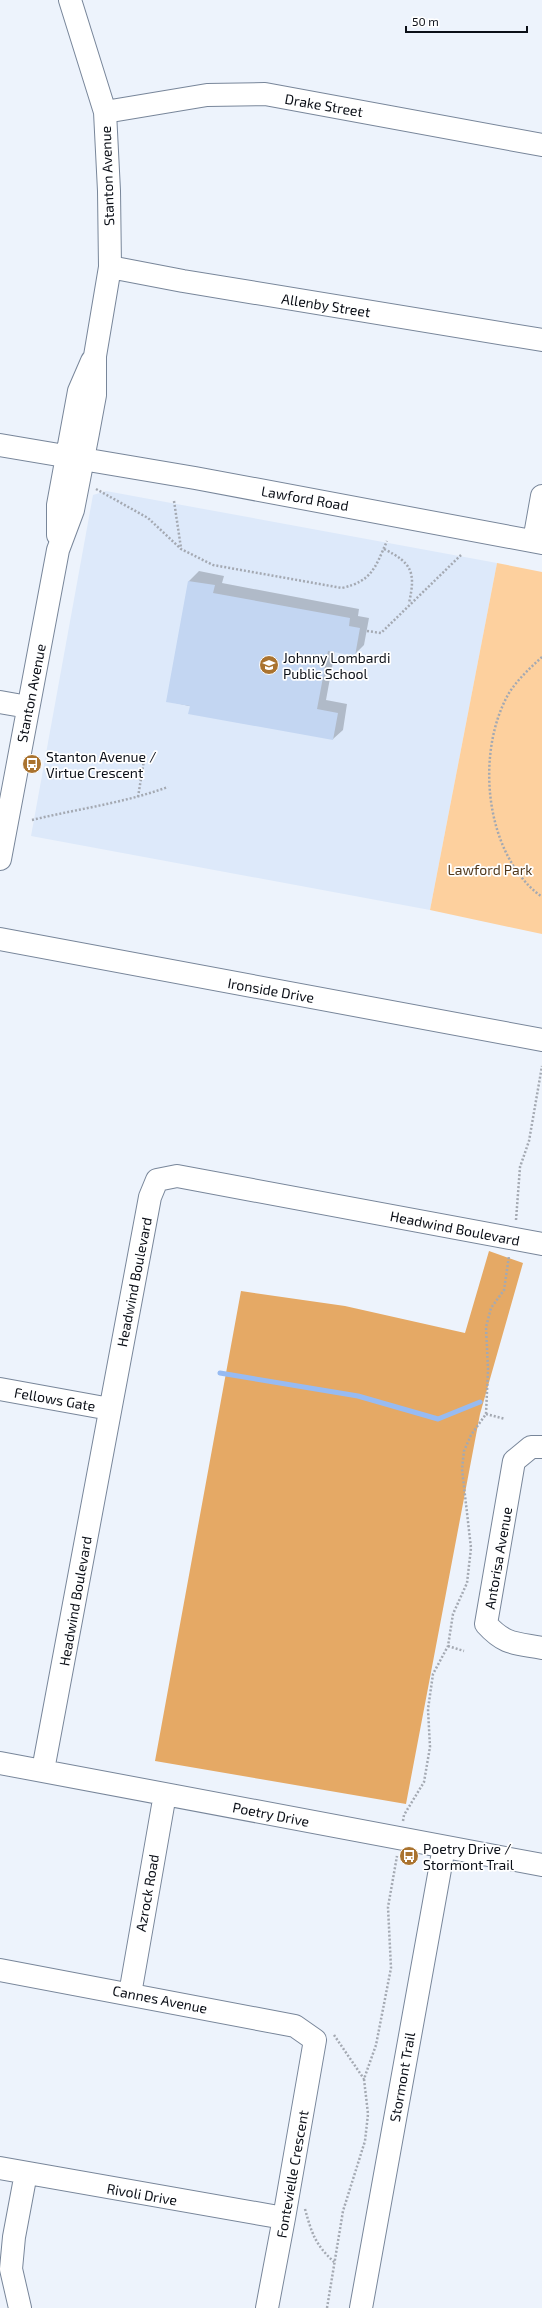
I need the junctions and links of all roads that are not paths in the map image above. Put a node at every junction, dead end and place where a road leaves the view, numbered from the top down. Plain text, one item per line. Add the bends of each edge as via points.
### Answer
1 (70, 0) edge
2 (105, 112) junction
3 (542, 145) edge
4 (110, 267) junction
5 (542, 340) edge
6 (0, 445) edge
7 (75, 458) junction
8 (542, 496) edge
9 (538, 542) edge
10 (0, 702) edge
11 (28, 707) junction
12 (0, 859) edge
13 (0, 939) edge
14 (542, 1040) edge
15 (542, 1244) edge
16 (0, 1389) edge
17 (110, 1409) junction
18 (542, 1447) edge
19 (542, 1648) edge
20 (0, 1763) edge
21 (43, 1770) junction
22 (165, 1794) junction
23 (444, 1847) junction
24 (542, 1865) edge
25 (0, 1970) edge
26 (130, 1994) junction
27 (324, 2038) joint
28 (0, 2168) edge
29 (26, 2173) junction
30 (284, 2218) junction
31 (20, 2308) edge
32 (266, 2308) edge
33 (361, 2308) edge

1 - 2 street, Stanton Avenue
2 - 3 street, Drake Street via 207,95 265,94
2 - 4 street, Stanton Avenue
4 - 5 street, Allenby Street
4 - 7 street, Stanton Avenue via 95,356 79,391
6 - 7 street, Lawford Road
7 - 9 street, Lawford Road
7 - 11 street, Stanton Avenue via 73,510 58,550
8 - 9 street
10 - 11 street
11 - 12 street, Stanton Avenue
13 - 14 street, Ironside Drive
15 - 17 street, Headwind Boulevard via 177,1176 157,1180 150,1197
16 - 17 street, Fellows Gate
17 - 21 street, Headwind Boulevard
18 - 19 street, Antorisa Avenue via 531,1447 514,1461 486,1624 498,1637 512,1643
20 - 21 street, Poetry Drive
21 - 22 street, Poetry Drive
22 - 23 street, Poetry Drive
22 - 26 street, Azrock Road
23 - 24 street, Poetry Drive
23 - 33 street, Stormont Trail
25 - 26 street, Cannes Avenue
26 - 27 street, Cannes Avenue via 295,2026
27 - 30 street, Fontevielle Crescent
28 - 29 street, Rivoli Drive
29 - 30 street, Rivoli Drive
29 - 31 street via 11,2269
30 - 32 street, Fontevielle Crescent

